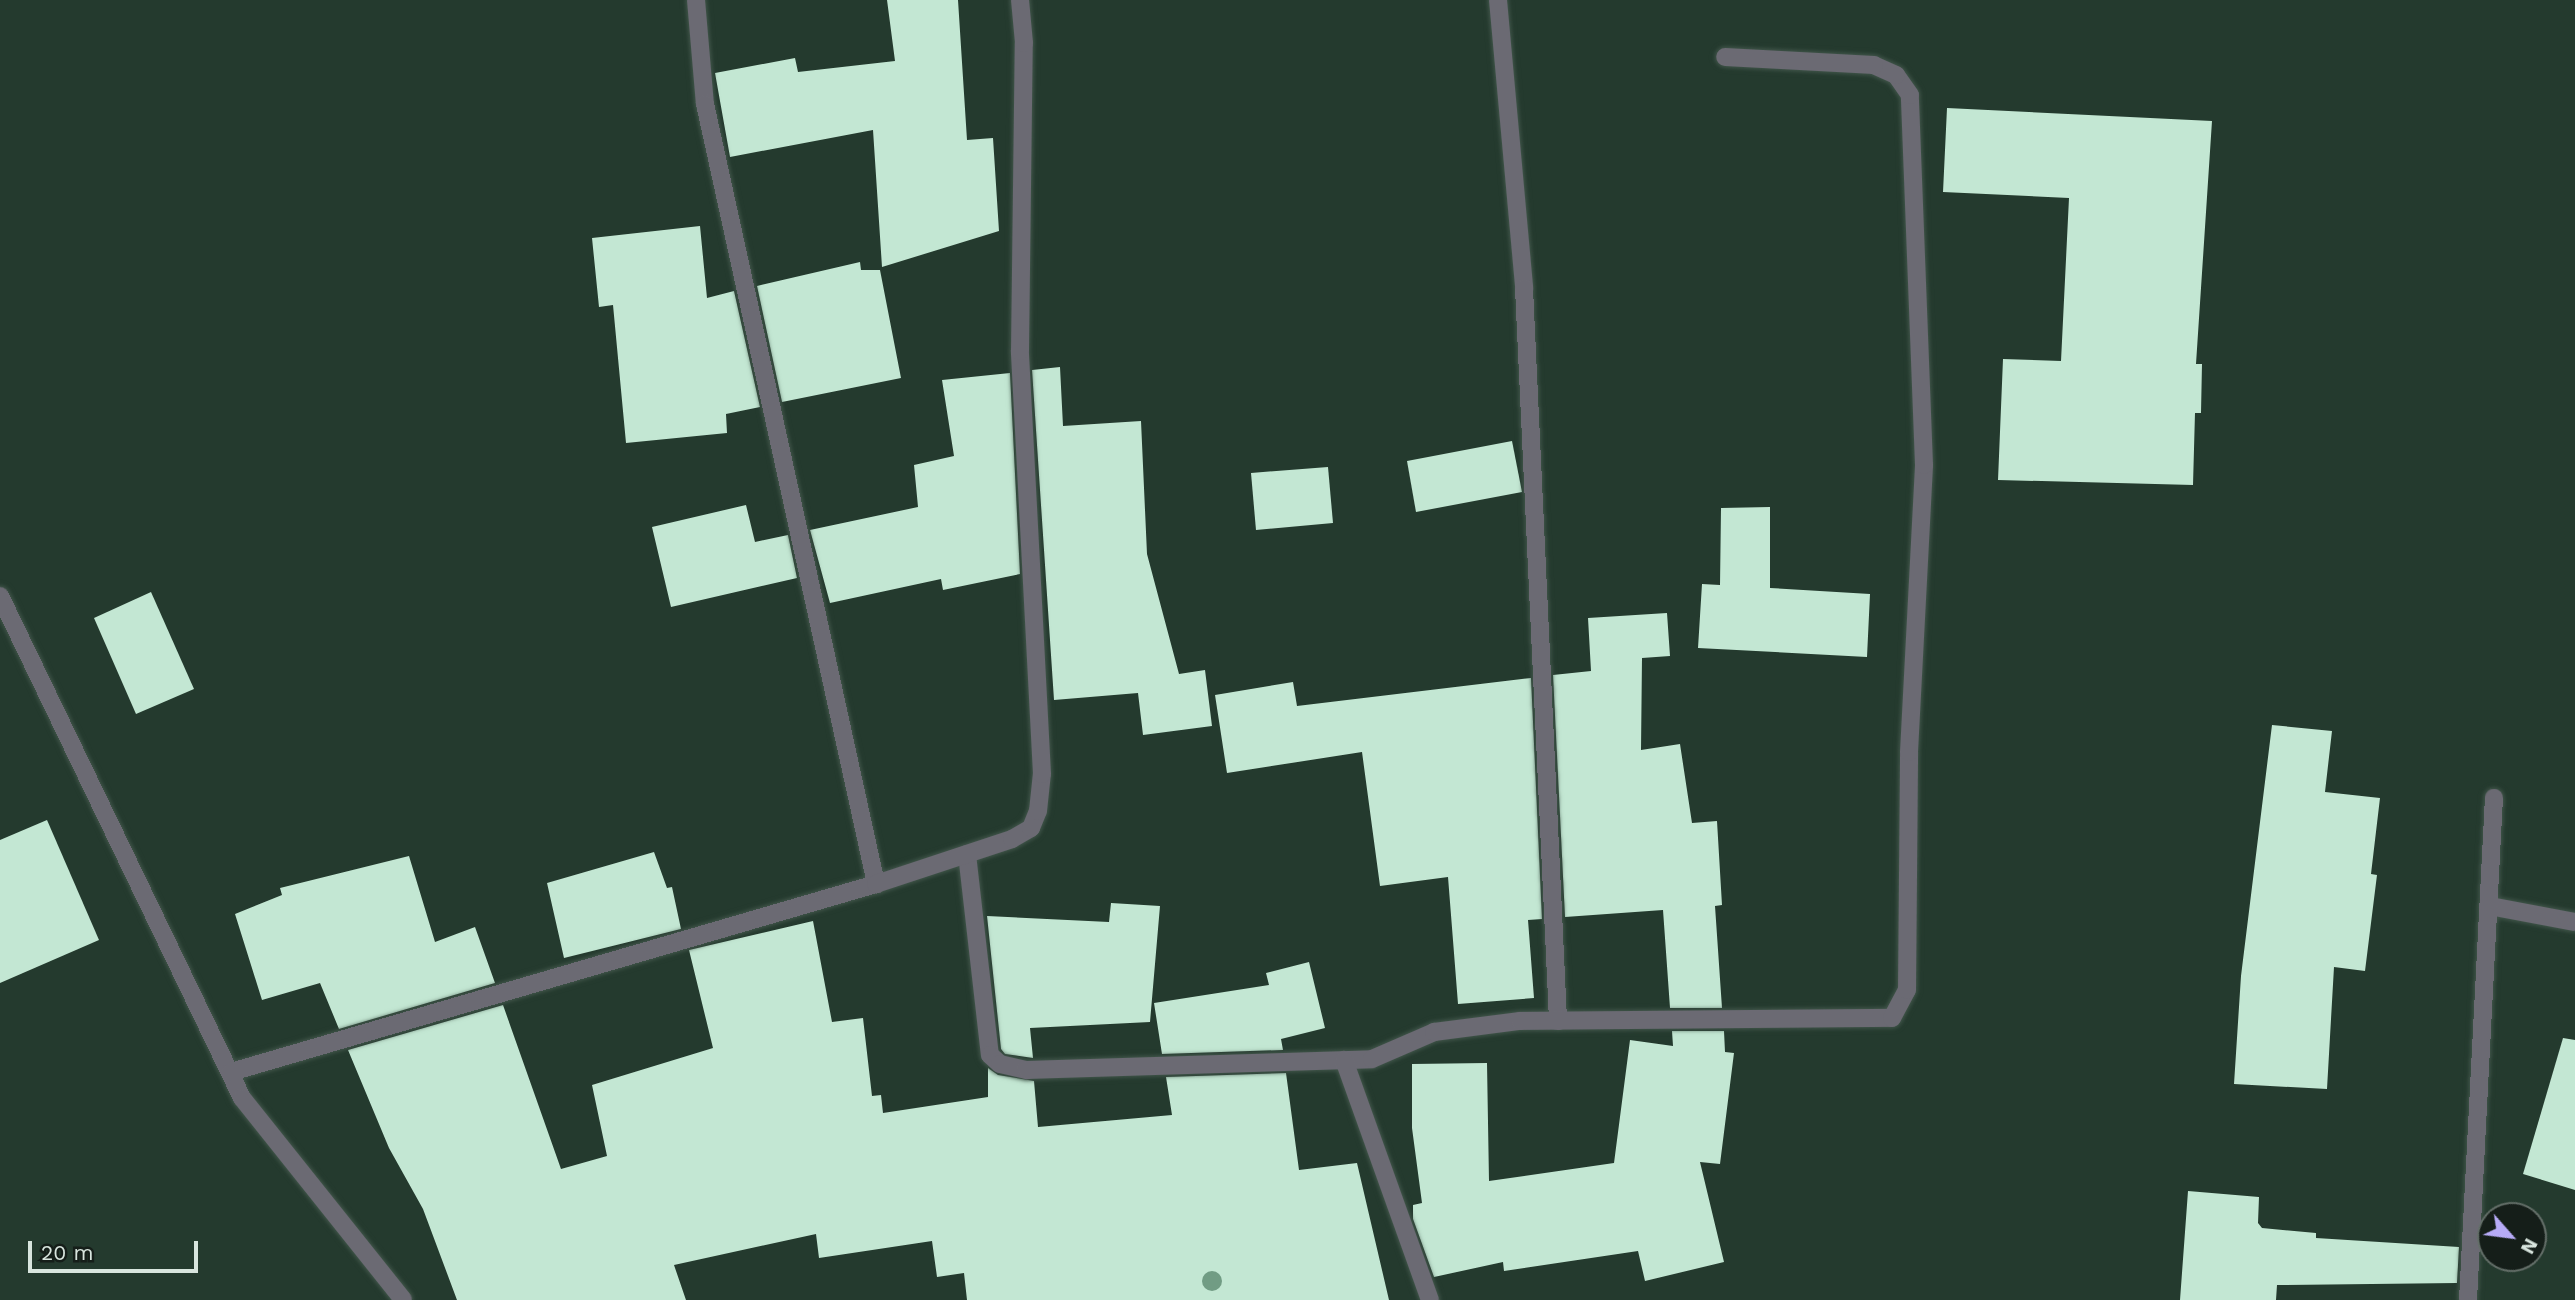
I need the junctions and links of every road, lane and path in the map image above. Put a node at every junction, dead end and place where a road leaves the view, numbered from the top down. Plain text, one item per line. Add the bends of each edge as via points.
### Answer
1 (696, 0) edge
2 (1020, 0) edge
3 (1498, 0) edge
4 (1726, 57) dead end
5 (0, 596) edge
6 (2494, 798) dead end
7 (967, 854) junction
8 (876, 884) junction
9 (2490, 906) junction
10 (2575, 922) edge
11 (1559, 1021) junction
12 (1344, 1060) junction
13 (231, 1072) junction
14 (403, 1300) edge
15 (1430, 1300) edge
16 (2468, 1300) edge

1 - 8 street via 705,104
2 - 7 street via 1024,43 1020,351 1042,774 1031,828
3 - 11 street via 1524,288
4 - 11 street via 1874,65 1896,75 1910,94 1924,465 1909,752 1907,990 1892,1018 1882,1021 1742,1017
5 - 13 street
6 - 9 street
7 - 8 street
7 - 12 street via 987,1044 990,1055 1000,1063 1027,1070
8 - 13 street
9 - 10 street
9 - 16 street
11 - 12 street via 1434,1032 1372,1059
12 - 15 street
13 - 14 street via 243,1098

